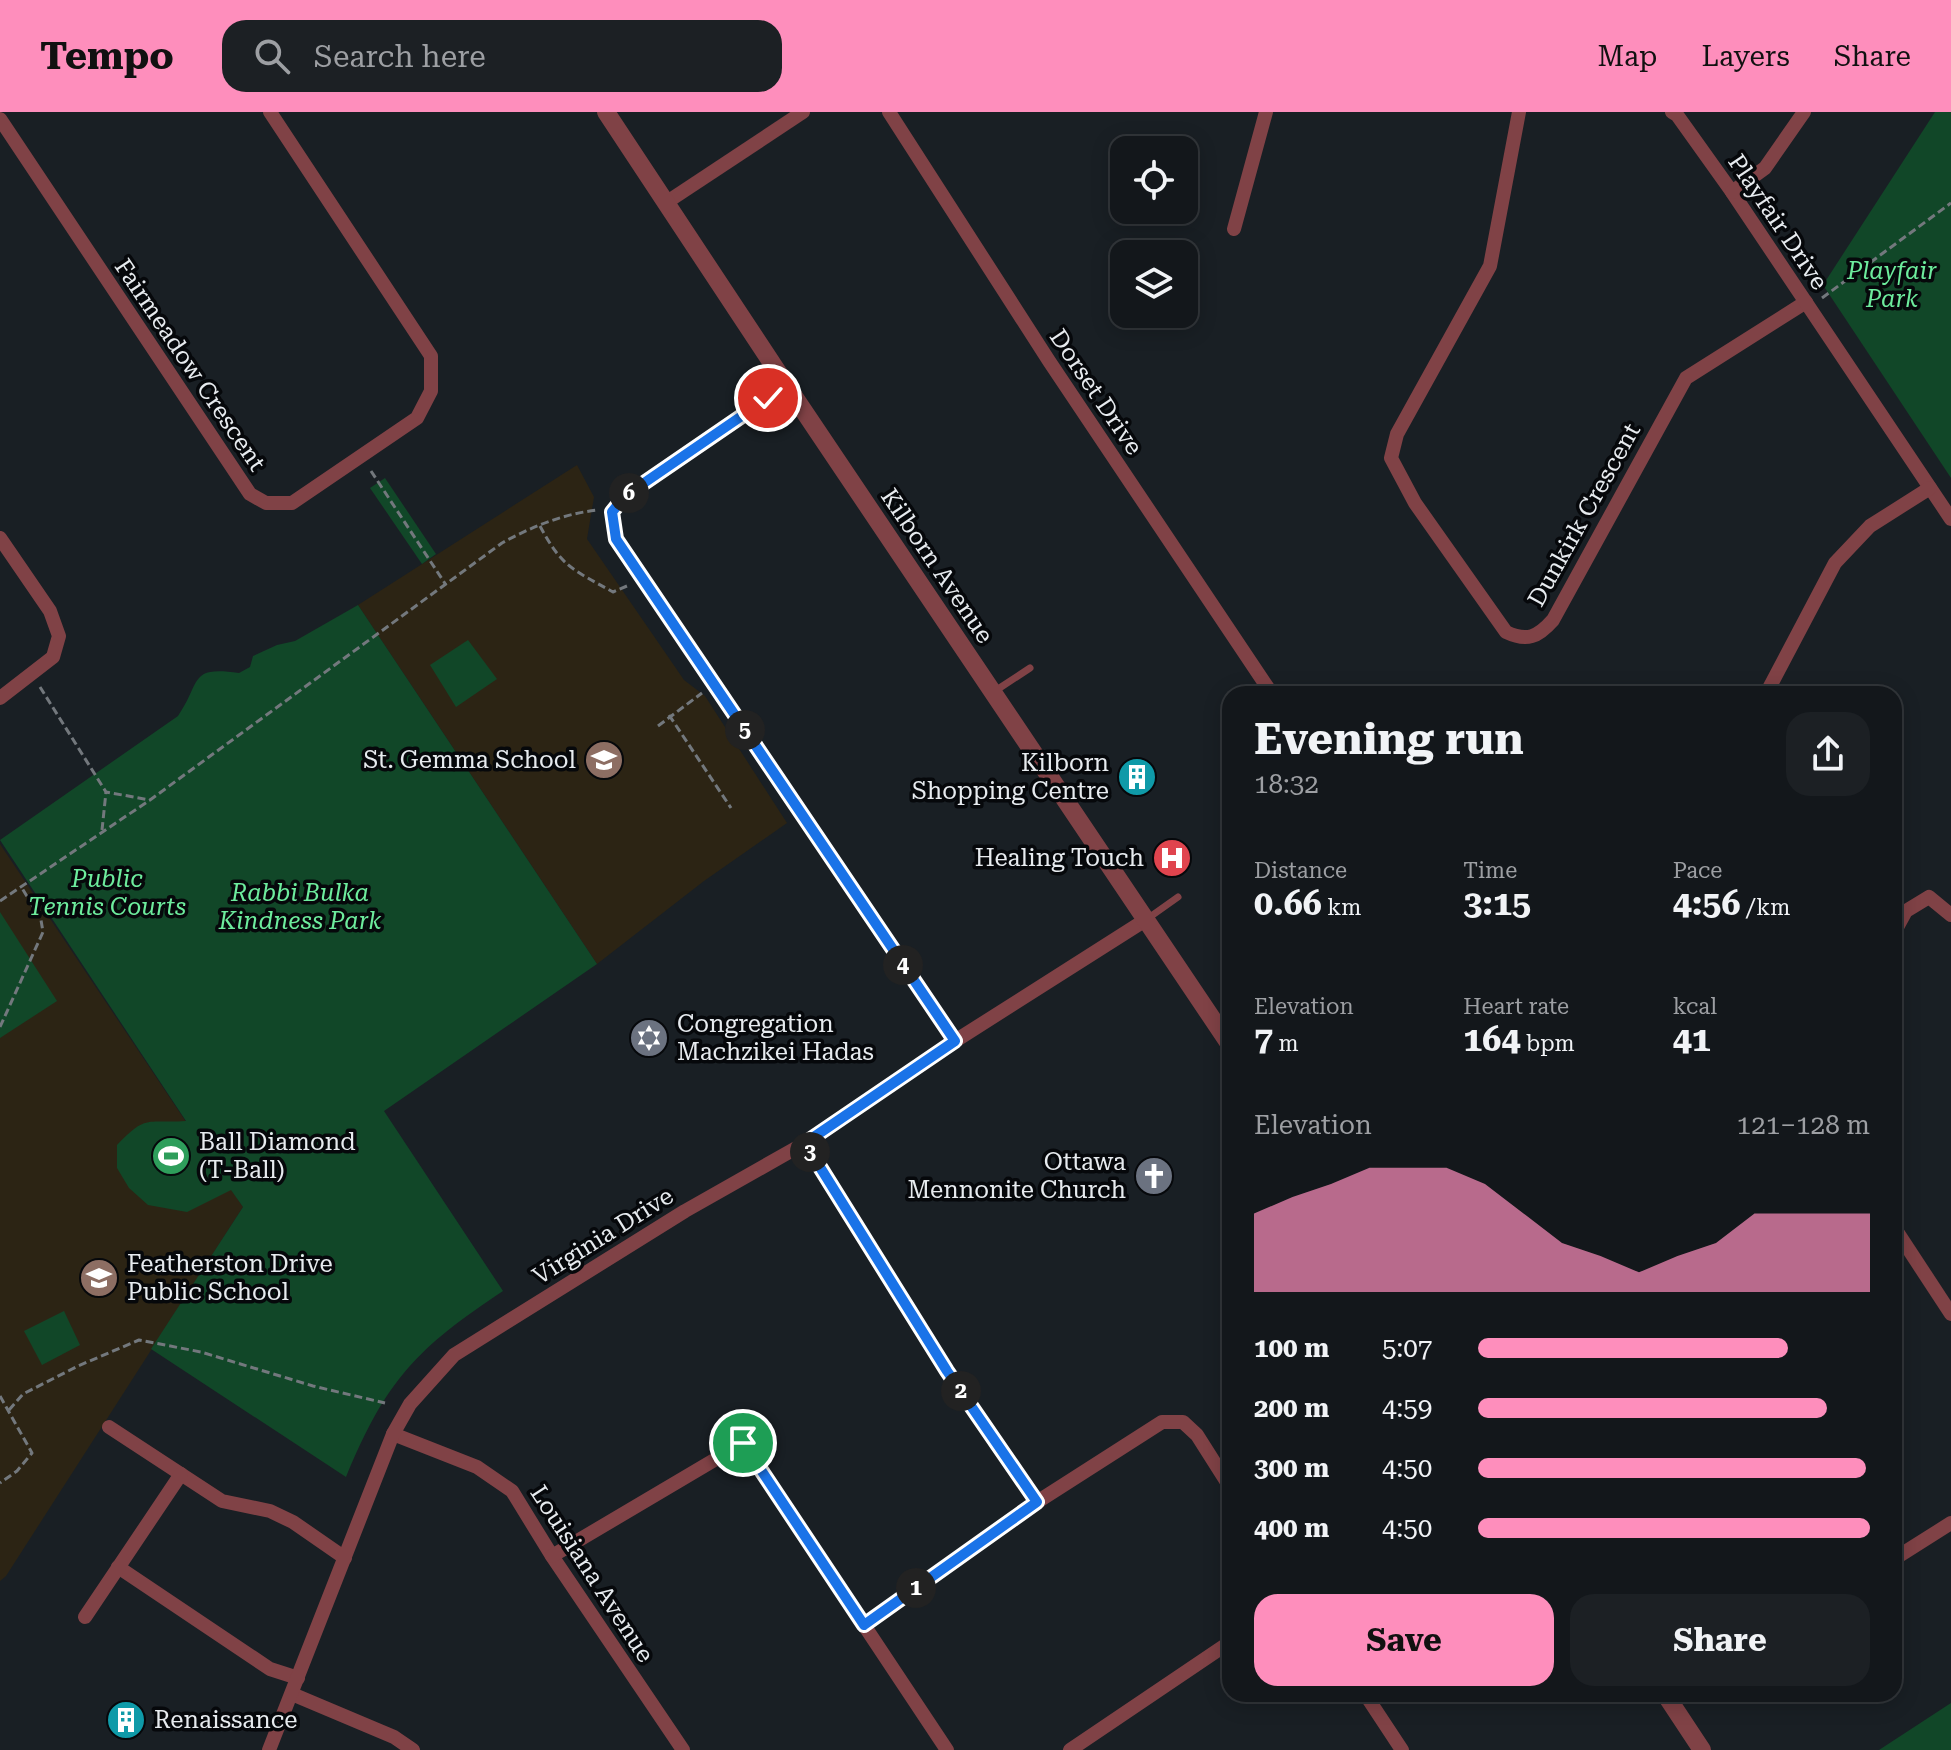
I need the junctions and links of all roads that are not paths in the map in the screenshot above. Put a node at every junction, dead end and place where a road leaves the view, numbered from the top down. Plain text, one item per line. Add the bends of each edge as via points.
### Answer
1 (270, 112) edge
2 (606, 112) edge
3 (803, 112) edge
4 (889, 112) edge
5 (1266, 112) edge
6 (1519, 112) edge
7 (1672, 112) edge
8 (1804, 112) edge
9 (0, 119) edge
10 (1732, 192) junction
11 (667, 202) junction
12 (1234, 229) dead end
13 (1808, 304) junction
14 (787, 386) junction
15 (1930, 488) junction
16 (1951, 519) edge
17 (0, 538) edge
18 (1030, 668) dead end
19 (1267, 686) edge
20 (1770, 686) edge
21 (993, 692) junction
22 (0, 698) edge
23 (1178, 897) dead end
24 (1951, 915) edge
25 (1902, 918) edge
26 (1147, 919) junction
27 (1222, 1033) edge
28 (955, 1041) junction
29 (805, 1143) junction
30 (1902, 1239) edge
31 (1951, 1314) edge
32 (109, 1427) dead end
33 (393, 1434) junction
34 (181, 1474) junction
35 (1222, 1474) edge
36 (1037, 1502) junction
37 (1951, 1523) edge
38 (1902, 1554) edge
39 (552, 1556) junction
40 (345, 1558) junction
41 (118, 1567) junction
42 (85, 1617) dead end
43 (864, 1625) junction
44 (1222, 1647) edge
45 (298, 1678) junction
46 (292, 1694) junction
47 (1370, 1702) edge
48 (1675, 1702) edge
49 (269, 1750) edge
50 (413, 1750) edge
51 (683, 1750) edge
52 (947, 1750) edge
53 (1070, 1750) edge
54 (1402, 1750) edge
55 (1702, 1750) edge

1 - 9 street, Fairmeadow Crescent via 431,356 431,391 417,418 292,503 266,503 250,494
2 - 11 street, Kilborn Avenue
3 - 11 street
4 - 19 street, Dorset Drive
5 - 12 street
6 - 13 street, Dunkirk Crescent via 1490,266 1397,434 1391,458 1415,503 1506,632 1531,636 1553,620 1686,378
7 - 10 street, Playfair Drive
8 - 10 street via 1765,168
10 - 13 street, Playfair Drive
11 - 14 street, Kilborn Avenue
13 - 15 street, Playfair Drive
14 - 21 street, Kilborn Avenue
14 - 28 street via 625,496 612,512 616,539
15 - 16 street, Playfair Drive
15 - 20 street via 1870,526 1835,563
17 - 22 street via 50,611 59,636 53,657
18 - 21 lane
21 - 26 street, Kilborn Avenue
23 - 26 lane
24 - 25 street via 1929,897
26 - 27 street, Kilborn Avenue
26 - 28 street, Virginia Drive
28 - 29 street, Virginia Drive
29 - 33 street, Virginia Drive via 454,1355 410,1404
29 - 36 street via 947,1371
30 - 31 street
32 - 34 street
33 - 39 street, Louisiana Avenue via 477,1467 512,1491
33 - 40 street, Virginia Drive
34 - 40 street via 222,1501 270,1511 293,1522
34 - 41 street
35 - 36 street via 1183,1422 1162,1422
36 - 43 street
37 - 38 street
39 - 43 street via 743,1443
39 - 51 street, Louisiana Avenue
40 - 45 street, Virginia Drive
41 - 42 street
41 - 45 street via 270,1669
43 - 52 street
44 - 53 street
45 - 46 street, Virginia Drive
46 - 49 street, Virginia Drive
46 - 50 street
47 - 54 street
48 - 55 street

